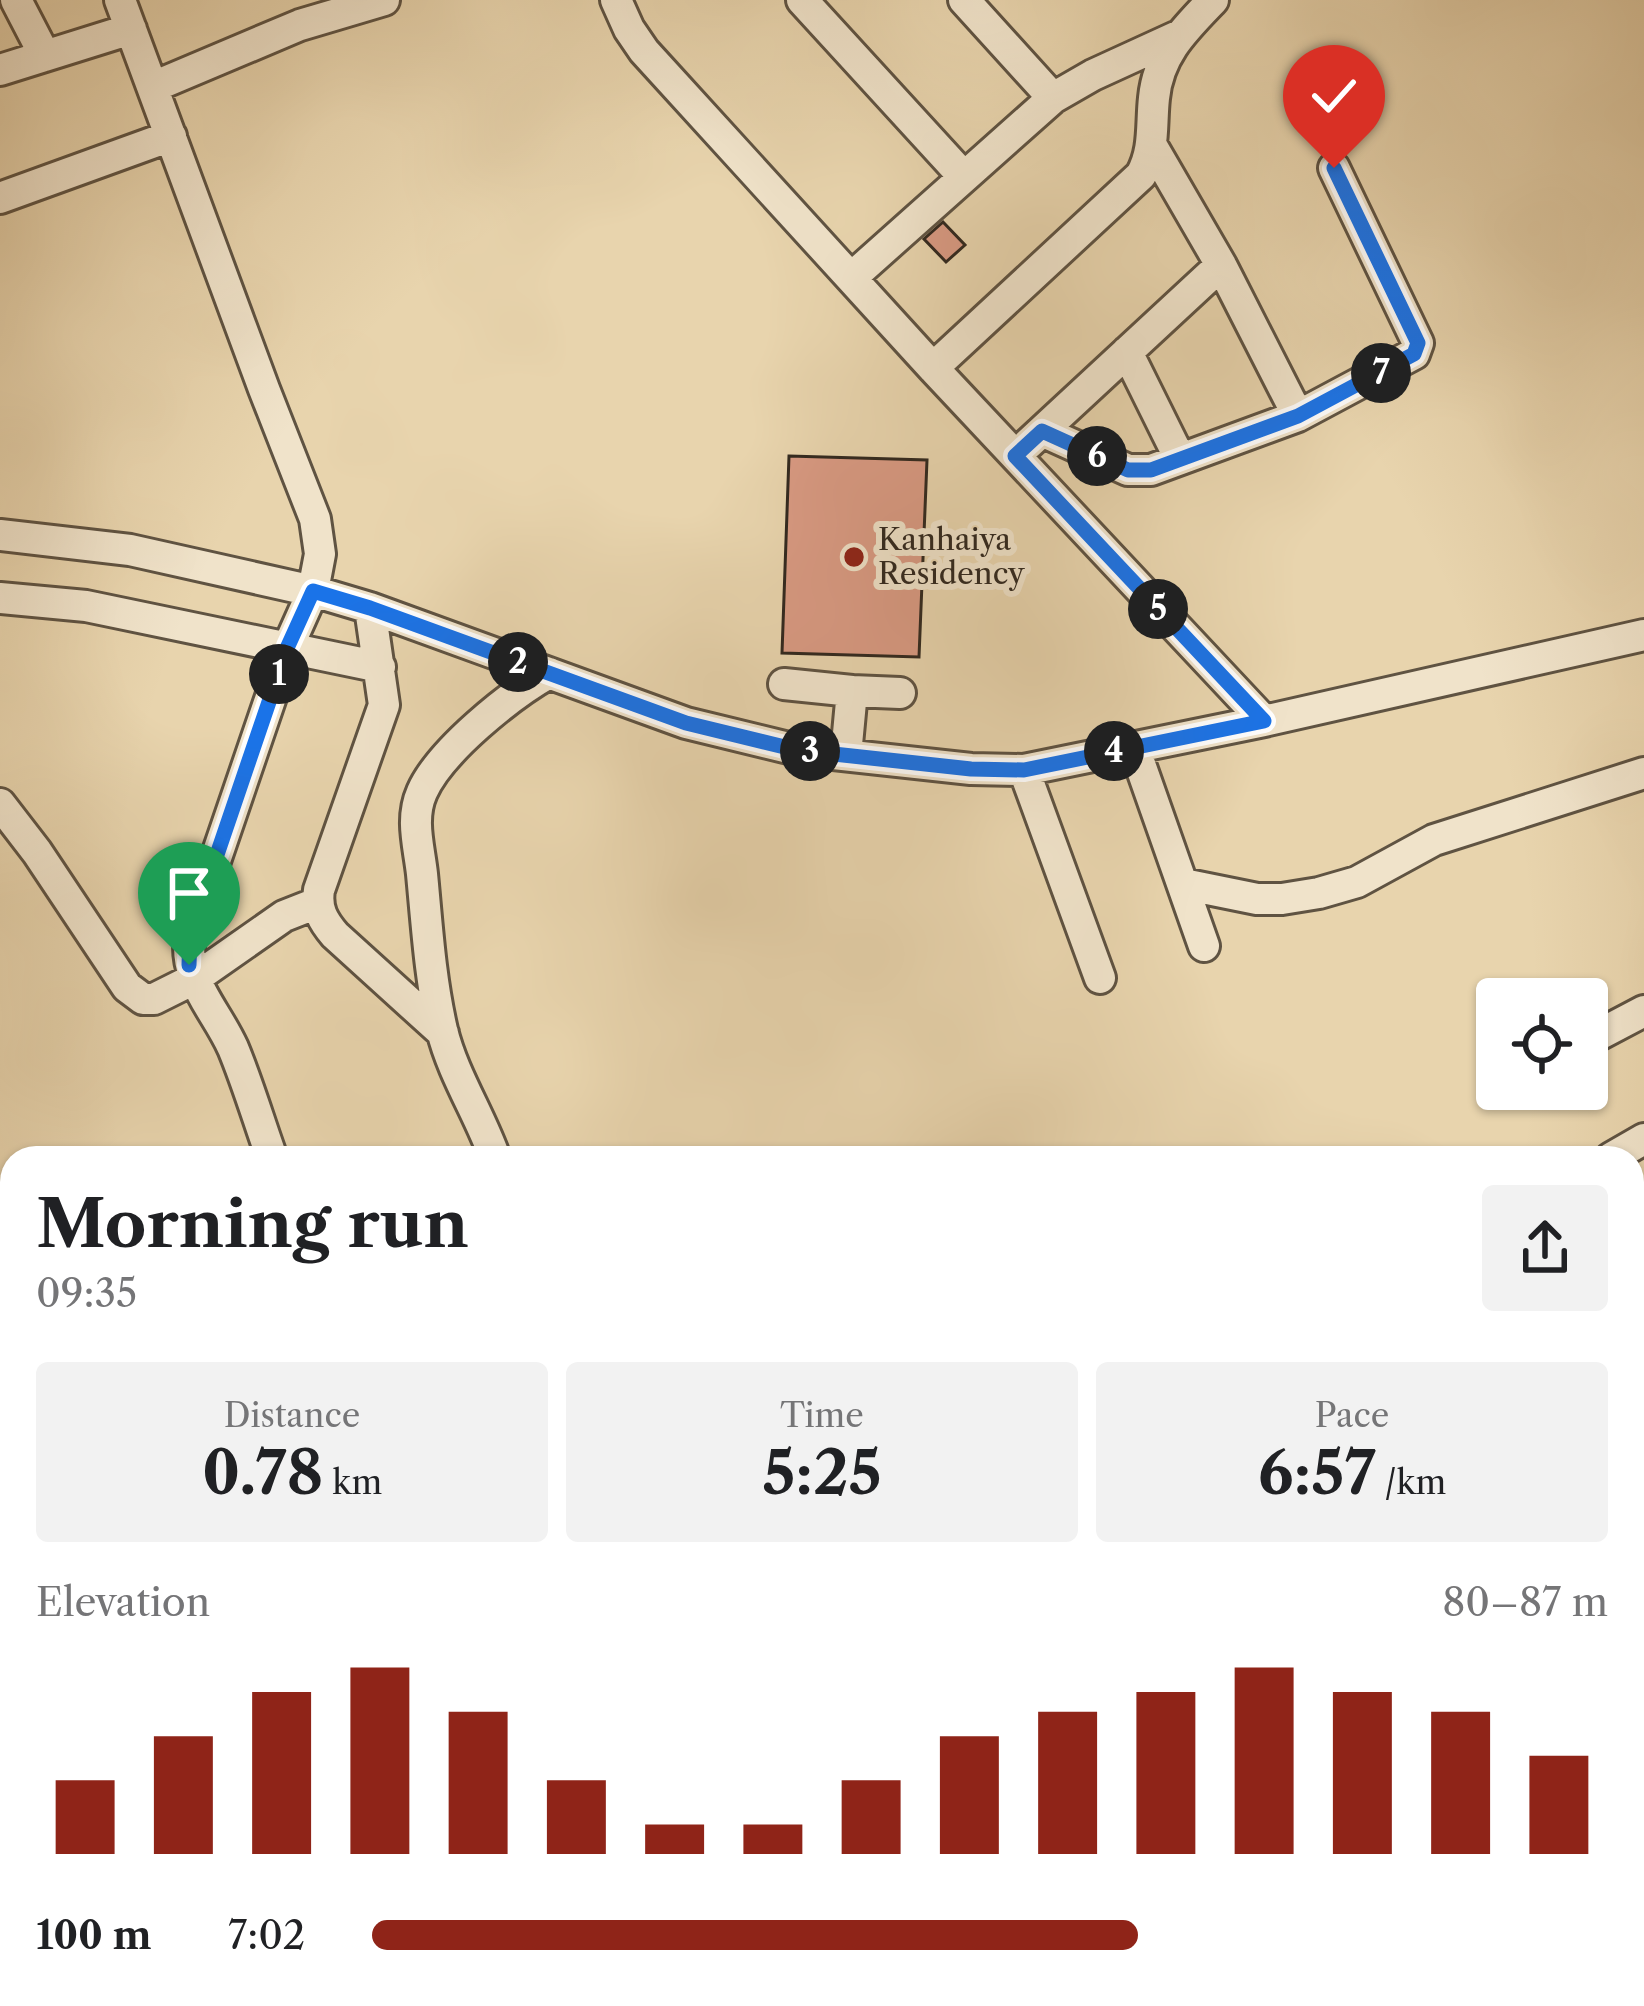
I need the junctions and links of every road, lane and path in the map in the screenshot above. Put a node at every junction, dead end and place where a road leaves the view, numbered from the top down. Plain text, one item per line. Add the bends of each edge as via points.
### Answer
1 (16, 0) edge
2 (384, 0) edge
3 (802, 0) edge
4 (964, 0) edge
5 (1213, 0) edge
6 (620, 1) edge
7 (294, 13) edge
8 (125, 14) edge
9 (1176, 37) junction
10 (45, 56) junction
11 (0, 70) edge
12 (153, 87) junction
13 (1053, 98) junction
14 (171, 136) junction
15 (1152, 146) junction
16 (1334, 168) dead end
17 (964, 177) junction
18 (0, 198) edge
19 (1221, 265) junction
20 (851, 278) junction
21 (1127, 352) junction
22 (933, 368) junction
23 (1298, 416) junction
24 (1042, 431) junction
25 (1180, 459) junction
26 (1021, 462) junction
27 (0, 535) edge
28 (313, 591) junction
29 (0, 598) edge
30 (370, 608) junction
31 (1644, 635) edge
32 (288, 646) junction
33 (380, 667) junction
34 (549, 673) junction
35 (784, 684) dead end
36 (852, 691) junction
37 (900, 693) dead end
38 (1264, 721) junction
39 (1134, 747) junction
40 (846, 755) junction
41 (1024, 770) junction
42 (1644, 773) edge
43 (0, 804) edge
44 (1183, 884) junction
45 (316, 903) junction
46 (1204, 946) dead end
47 (1100, 978) dead end
48 (194, 979) junction
49 (1644, 1011) edge
50 (1608, 1030) edge
51 (443, 1033) junction
52 (268, 1146) edge
53 (485, 1146) edge

1 - 10 street
2 - 7 street
3 - 17 street
4 - 13 street
5 - 9 street
6 - 20 street via 644,51
7 - 12 street
8 - 10 street
8 - 12 street
9 - 13 street
9 - 15 street via 1154,96
10 - 11 street
12 - 14 street
13 - 17 street
14 - 18 street
14 - 28 street via 315,519
15 - 19 street
15 - 22 street via 1131,187
16 - 23 street via 1418,343 1409,358
17 - 20 street
19 - 21 street
19 - 23 street
20 - 22 street
21 - 24 street
21 - 25 street
22 - 26 street
23 - 25 street
24 - 25 street via 1128,470
24 - 26 street
26 - 38 street
27 - 28 street via 130,550
28 - 30 street
28 - 32 street
29 - 32 street via 86,606
30 - 33 street
30 - 34 street
31 - 38 street
32 - 33 street
32 - 48 street via 190,934
33 - 45 street via 380,722
34 - 40 street via 686,723
34 - 51 street via 479,724 422,792 414,820
35 - 36 street
36 - 37 street
36 - 40 street
38 - 39 street
39 - 41 street
39 - 44 street
40 - 41 street
41 - 47 street
42 - 44 street via 1435,840 1357,882 1319,892 1257,899
43 - 48 street via 134,994 154,999
44 - 46 street
45 - 48 street
45 - 51 street via 334,935
48 - 52 street via 232,1046
49 - 50 street
51 - 53 street

